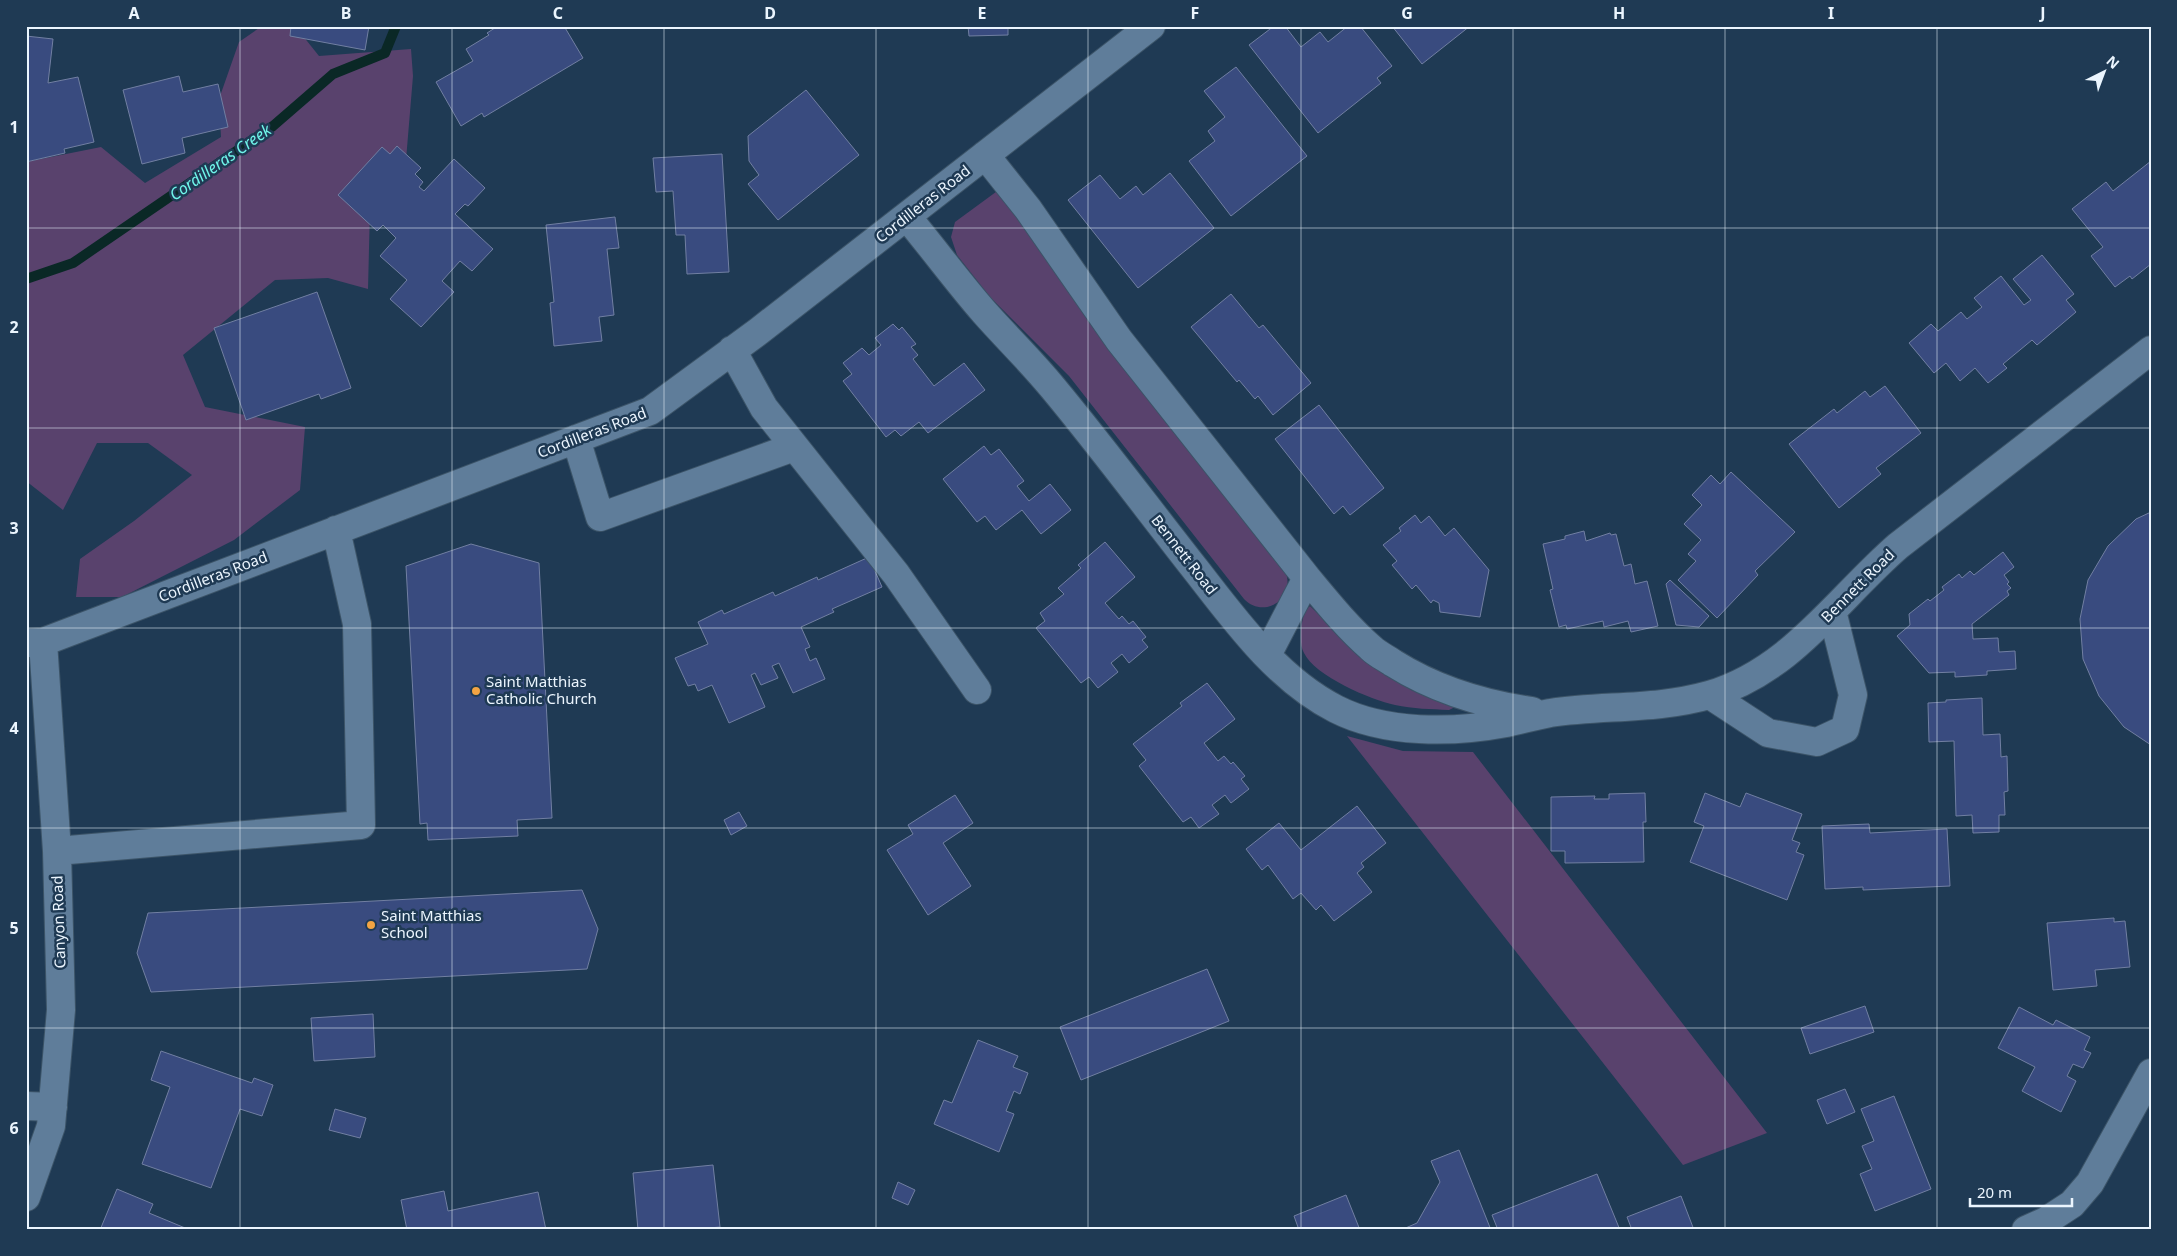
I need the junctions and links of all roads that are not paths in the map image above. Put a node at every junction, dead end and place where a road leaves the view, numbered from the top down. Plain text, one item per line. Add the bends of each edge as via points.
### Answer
1 (1151, 26) edge
2 (986, 155) junction
3 (907, 217) junction
4 (732, 350) junction
5 (2151, 350) edge
6 (576, 439) junction
7 (794, 447) junction
8 (336, 530) junction
9 (1307, 578) junction
10 (1832, 611) junction
11 (35, 642) edge
12 (1267, 655) junction
13 (977, 690) dead end
14 (1710, 695) junction
15 (1551, 713) junction
16 (57, 852) junction
17 (2151, 1073) edge
18 (26, 1106) edge
19 (53, 1107) junction
20 (26, 1197) edge
21 (2026, 1230) edge

1 - 2 street, Cordilleras Road
2 - 3 street, Cordilleras Road
2 - 9 street, Bennett Road via 1028,209 1119,340
3 - 4 street, Cordilleras Road
3 - 12 street, Bennett Road via 983,310 1053,387 1233,618
4 - 6 street, Cordilleras Road via 650,411
4 - 7 street via 764,408
5 - 10 street, Bennett Road via 1898,546 1870,570
6 - 7 street via 600,517
6 - 8 street, Cordilleras Road
7 - 13 street via 896,574
8 - 11 street, Cordilleras Road
8 - 16 street via 357,624 361,825
9 - 12 street
9 - 15 street, Bennett Road via 1372,649 1414,676 1456,695 1504,707
10 - 14 street, Bennett Road via 1784,656 1748,679
10 - 14 street via 1853,695 1845,728 1817,742 1768,733
11 - 16 street, Canyon Road
12 - 15 street, Bennett Road via 1301,687 1337,710 1377,723 1417,729 1460,729
14 - 15 street, Bennett Road via 1655,706
16 - 19 street, Canyon Road via 61,1010
17 - 21 street via 2090,1183 2072,1204
18 - 19 street
19 - 20 street, Canyon Road via 51,1126

